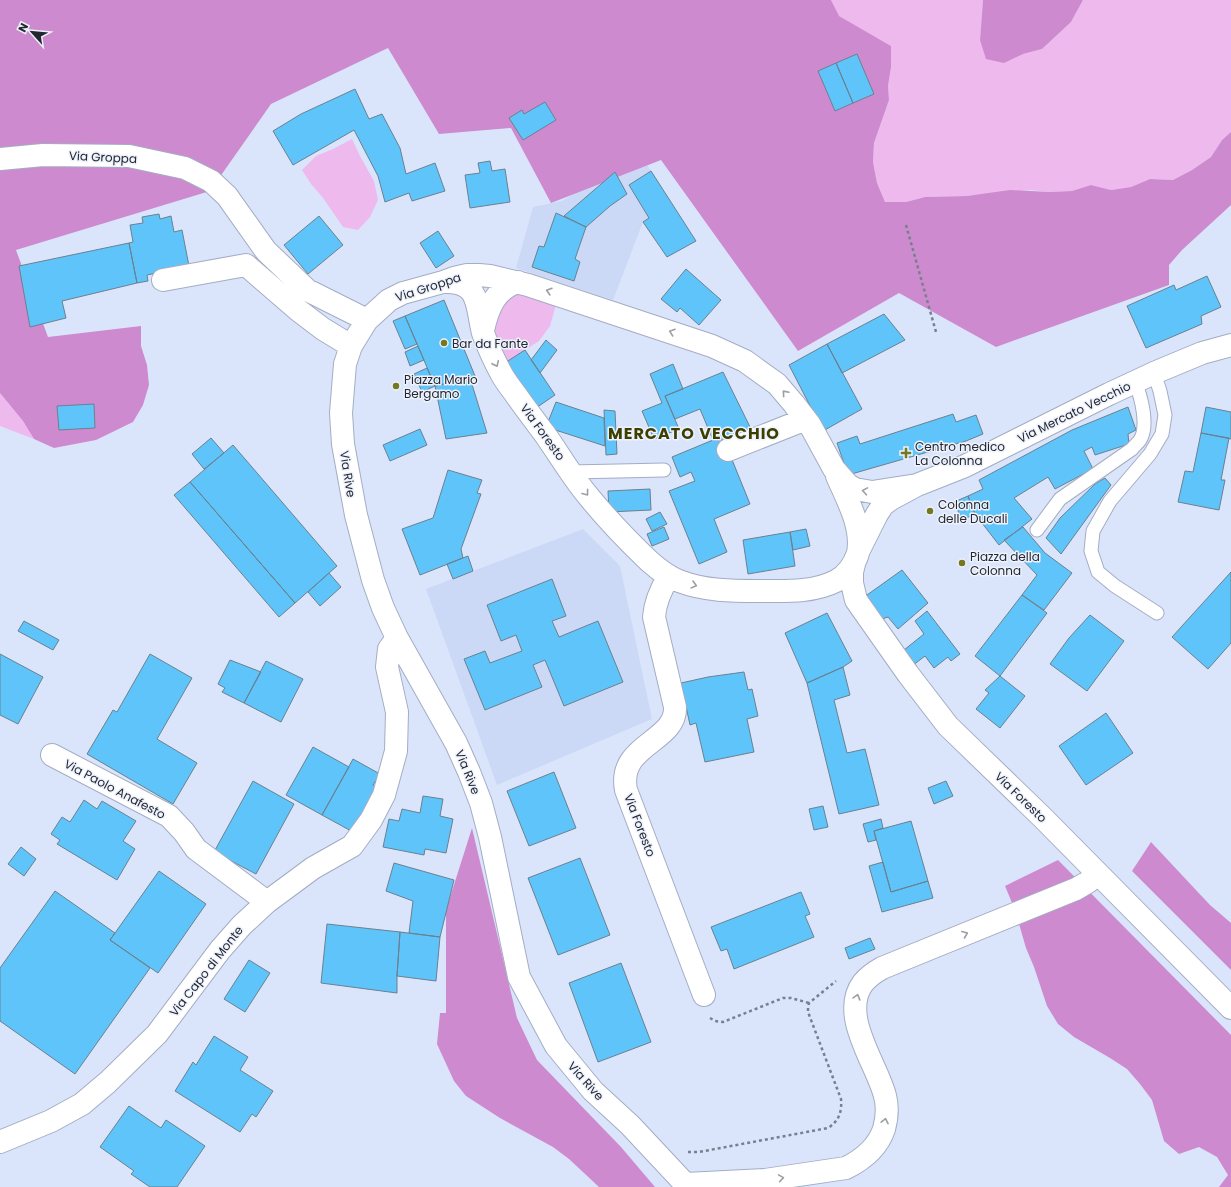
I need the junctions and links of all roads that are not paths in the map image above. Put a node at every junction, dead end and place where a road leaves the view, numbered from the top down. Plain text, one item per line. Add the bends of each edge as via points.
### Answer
1 (0, 159) edge
2 (162, 280) dead end
3 (443, 282) junction
4 (518, 282) junction
5 (367, 320) junction
6 (483, 331) junction
7 (1231, 345) edge
8 (351, 346) junction
9 (1145, 377) junction
10 (806, 419) junction
11 (728, 450) dead end
12 (834, 469) junction
13 (664, 470) dead end
14 (572, 472) junction
15 (917, 485) junction
16 (1038, 530) dead end
17 (856, 557) junction
18 (669, 576) junction
19 (810, 589) junction
20 (856, 600) junction
21 (1157, 613) dead end
22 (397, 638) junction
23 (52, 755) dead end
24 (1097, 873) junction
25 (267, 902) junction
26 (704, 995) road end
27 (1231, 1008) edge
28 (0, 1142) edge
29 (687, 1186) edge

1 - 5 street, Via Groppa via 43,155 129,156 185,168 211,181 227,196 266,251 307,290
2 - 8 street via 246,265 304,315
3 - 4 street, Via Groppa via 467,275 479,275
3 - 5 street, Via Groppa via 389,300
3 - 6 street, Via Foresto via 459,283 470,290 478,304
4 - 6 street via 501,290 494,299 488,310
10 -> 4 street, Via Groppa via 777,384 745,361 712,346
5 - 8 street, Via Rive
6 -> 14 street, Via Foresto via 502,376
7 - 9 street, Via Mercato Vecchio via 1202,353
8 - 22 street, Via Rive via 345,364 341,413 349,482 373,580
9 - 15 street, Via Mercato Vecchio via 965,466
9 - 16 lane via 1138,389 1144,420 1141,440 1060,499
9 - 21 lane via 1160,391 1165,415 1162,434 1150,454 1110,501 1093,531 1091,551 1098,572
10 - 11 street
10 - 12 street, Via Groppa
15 -> 12 street, Via Groppa via 863,491 848,485
12 - 17 street, Via Groppa via 857,528 859,541
13 - 14 lane
14 -> 18 street, Via Foresto via 588,496 632,544 659,570
15 - 17 street, Via Mercato Vecchio via 883,506 873,520
17 - 19 street, Via Foresto via 849,570 838,580
17 - 20 street, Via Foresto via 852,583
18 -> 19 street, Via Foresto via 692,585 722,591
18 - 26 street, Via Foresto via 654,608 654,617 675,706 674,718 666,729 634,756 624,781
19 - 20 street via 840,593
20 - 24 street, Via Foresto via 948,726
22 - 25 street, Via Capo di Monte via 389,649 387,667 397,712 396,751 384,795 371,820 352,846 312,868
22 - 29 street, Via Rive via 456,743 474,784 490,837 519,977 556,1046 593,1091 630,1125
23 - 25 street, Via Paolo Anafesto via 168,816 196,849
24 - 27 street, Via Foresto
29 -> 24 street via 764,1180 846,1168 854,1164 876,1144 882,1134 887,1114 885,1095 856,1018 856,1000 862,984 882,968 1076,889
25 - 28 street, Via Capo di Monte via 220,950 157,1034 108,1082 82,1104 51,1121

